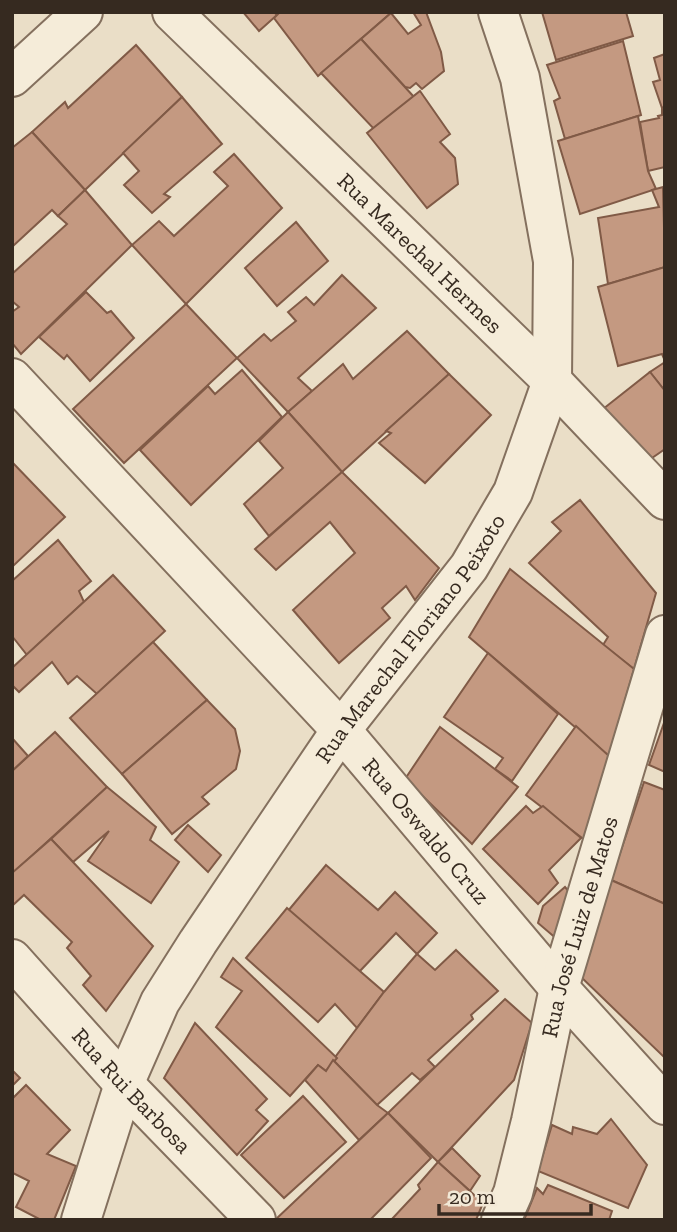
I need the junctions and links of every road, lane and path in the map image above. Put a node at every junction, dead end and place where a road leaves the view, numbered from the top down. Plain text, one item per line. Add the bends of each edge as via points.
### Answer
1 (83, 12) edge
2 (172, 12) edge
3 (498, 12) edge
4 (12, 77) edge
5 (12, 378) edge
6 (552, 381) junction
7 (665, 500) edge
8 (665, 635) edge
9 (341, 730) junction
10 (12, 959) edge
11 (559, 988) junction
12 (124, 1084) junction
13 (665, 1105) edge
14 (81, 1220) edge
15 (256, 1220) edge
16 (501, 1220) edge

1 - 4 street
2 - 6 street, Rua Marechal Hermes
3 - 6 street, Rua Marechal Floriano Peixoto via 520,78 553,261
5 - 9 street, Rua Oswaldo Cruz
6 - 7 street, Rua Marechal Hermes
6 - 9 street, Rua Marechal Floriano Peixoto via 513,492 469,567
8 - 11 street, Rua José Luiz de Matos
9 - 11 street, Rua Oswaldo Cruz
9 - 12 street, Rua Marechal Floriano Peixoto via 179,972
10 - 12 street, Rua Rui Barbosa
11 - 13 street, Rua Oswaldo Cruz
11 - 16 street, Rua José Luiz de Matos via 513,1194
12 - 14 street, Rua Marechal Floriano Peixoto
12 - 15 street, Rua Rui Barbosa

